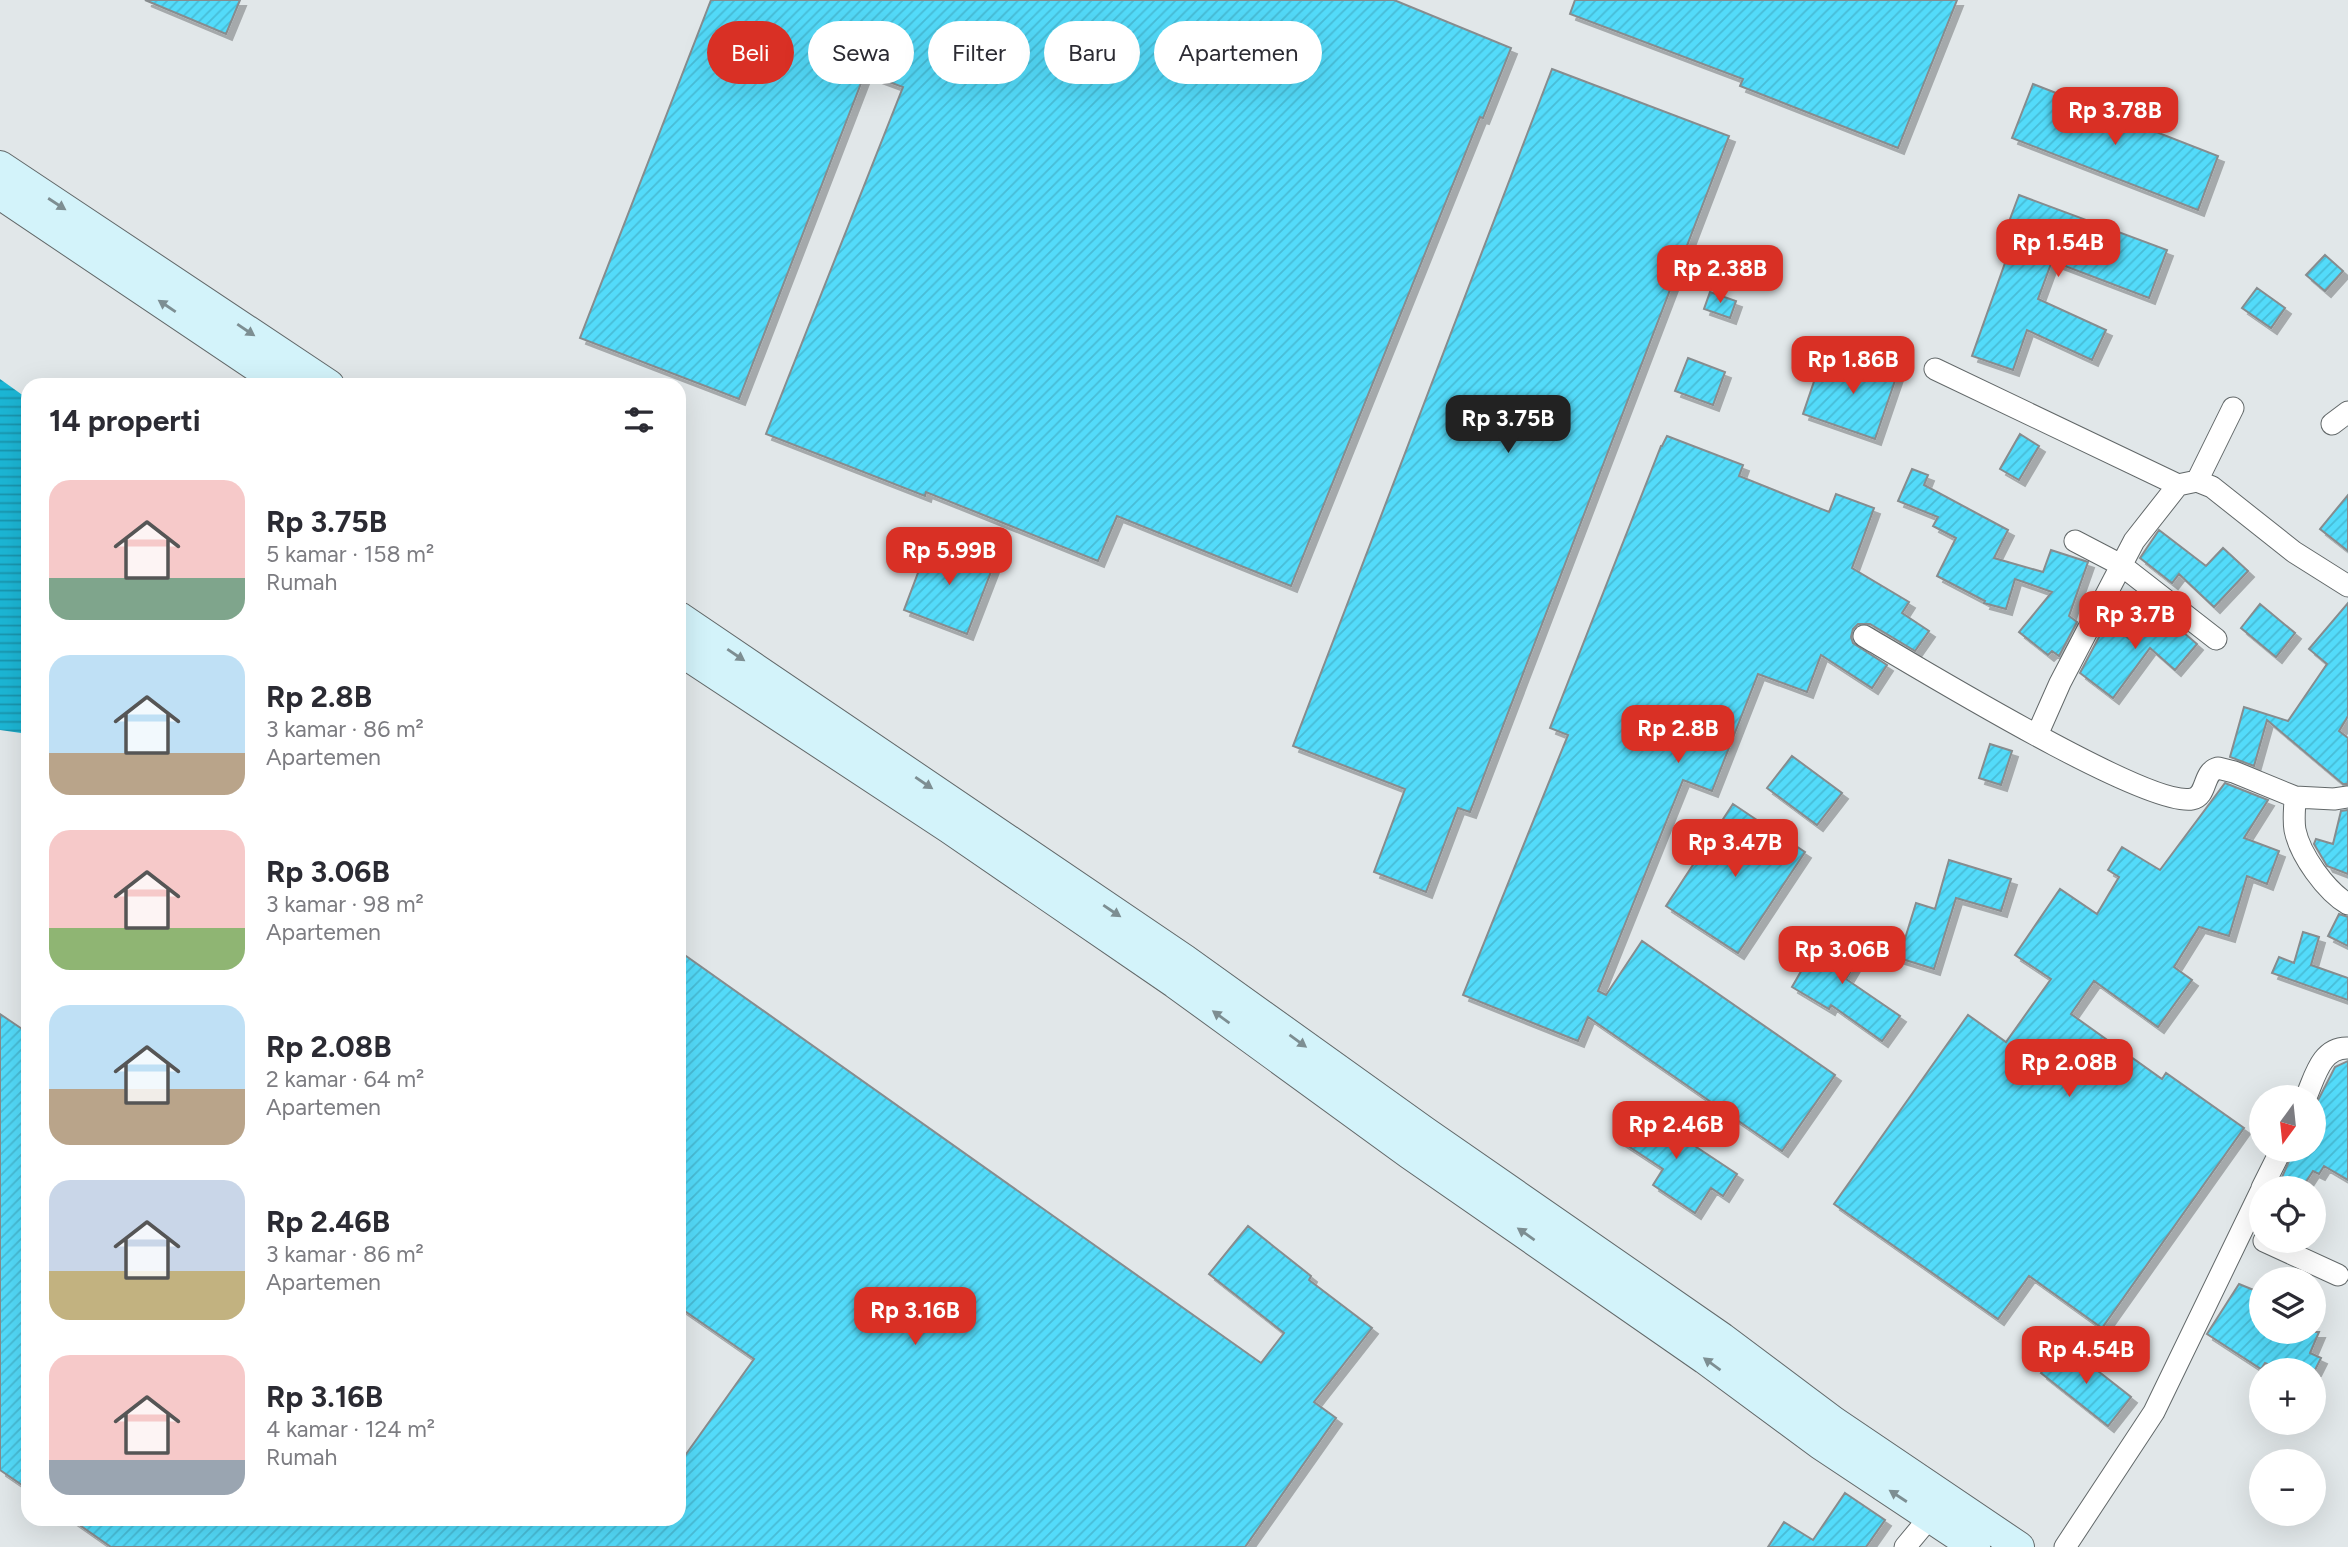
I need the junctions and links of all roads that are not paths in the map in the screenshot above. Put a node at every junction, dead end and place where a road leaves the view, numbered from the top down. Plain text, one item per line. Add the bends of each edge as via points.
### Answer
1 (0, 166) edge
2 (0, 194) edge
3 (1935, 369) dead end
4 (274, 378) edge
5 (318, 378) edge
6 (2233, 408) dead end
7 (2188, 483) junction
8 (2075, 541) dead end
9 (2121, 565) junction
10 (2348, 586) edge
11 (686, 622) edge
12 (1864, 636) dead end
13 (2216, 639) dead end
14 (686, 655) edge
15 (2037, 735) junction
16 (2295, 797) junction
17 (2348, 797) edge
18 (2348, 904) edge
19 (2348, 1048) edge
20 (2312, 1085) edge
21 (2249, 1249) edge
22 (2291, 1253) edge
23 (2338, 1275) dead end
24 (1930, 1517) junction
25 (1905, 1547) edge
26 (1975, 1547) edge
27 (2019, 1547) edge
28 (2065, 1547) edge

1 -> 5 street
4 -> 2 street
3 - 7 street
6 - 7 street
7 - 9 street via 2134,541
7 - 10 street via 2211,487 2294,552
8 - 9 street
9 - 13 street
9 - 15 street
11 -> 27 street via 1185,960 1834,1422
12 - 15 street
24 -> 14 street via 1820,1444 1152,968
15 - 16 street via 2119,776 2180,798 2198,796 2209,774 2218,768
16 - 17 street
16 - 18 street via 2295,828 2302,852 2320,878
19 - 20 street via 2325,1056
21 - 28 street via 2154,1412
22 - 23 street
24 - 25 street
24 - 26 street

